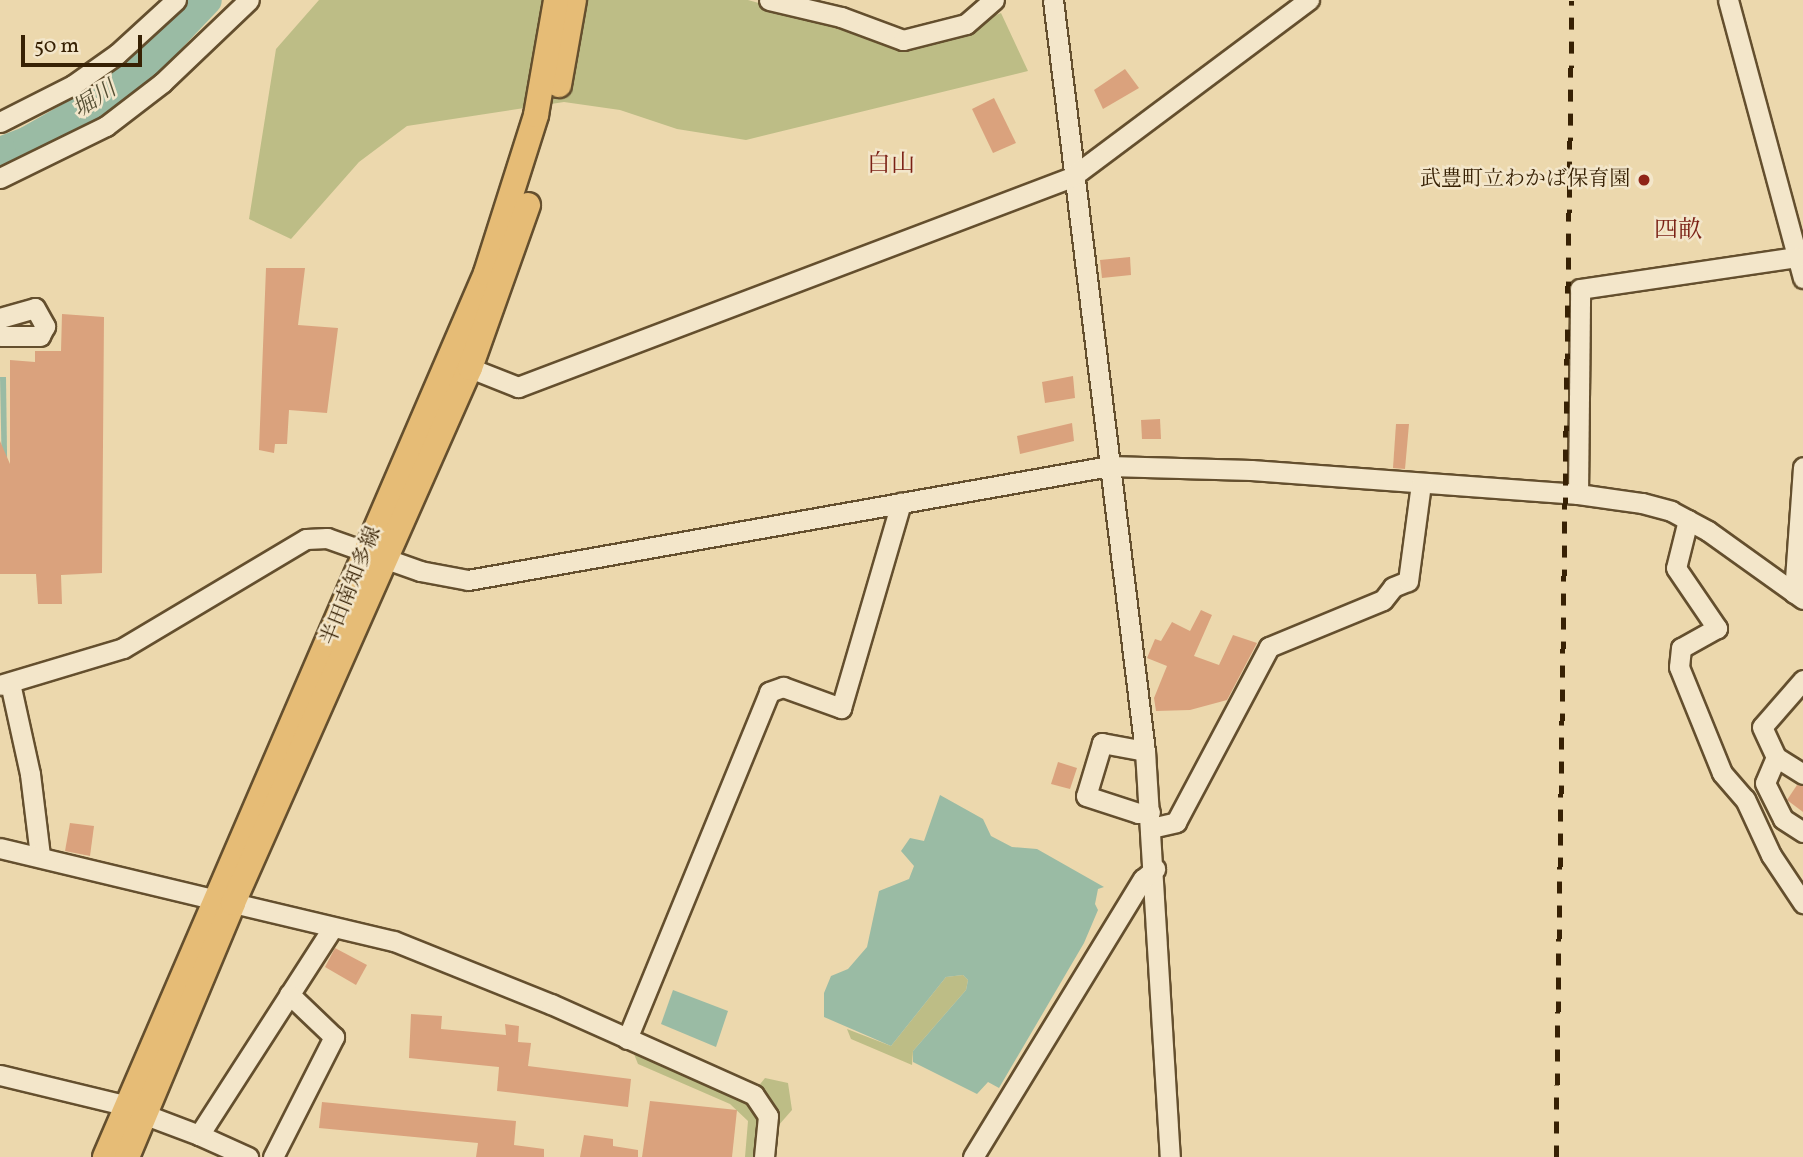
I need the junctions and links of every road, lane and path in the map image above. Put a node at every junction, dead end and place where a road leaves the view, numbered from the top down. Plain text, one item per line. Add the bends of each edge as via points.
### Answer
1 (176, 0) edge
2 (248, 0) edge
3 (556, 0) edge
4 (574, 0) edge
5 (769, 0) edge
6 (994, 0) edge
7 (1052, 0) edge
8 (1309, 0) edge
9 (1728, 0) edge
10 (0, 122) edge
11 (0, 177) edge
12 (1072, 177) junction
13 (1801, 265) edge
14 (0, 318) edge
15 (0, 336) edge
16 (470, 368) junction
17 (1109, 466) junction
18 (1803, 467) edge
19 (1421, 484) junction
20 (1578, 494) junction
21 (901, 503) junction
22 (1688, 520) junction
23 (377, 556) junction
24 (1799, 596) edge
25 (5, 684) edge
26 (1801, 686) edge
27 (1144, 751) junction
28 (1776, 757) junction
29 (1803, 774) edge
30 (1151, 820) junction
31 (1803, 832) edge
32 (0, 848) edge
33 (40, 855) junction
34 (1155, 869) junction
35 (224, 902) junction
36 (1803, 904) edge
37 (331, 930) junction
38 (289, 995) junction
39 (627, 1040) junction
40 (0, 1075) edge
41 (137, 1111) junction
42 (199, 1135) junction
43 (105, 1157) edge
44 (127, 1157) edge
45 (248, 1157) edge
46 (274, 1157) edge
47 (764, 1157) edge
48 (973, 1157) edge
49 (1170, 1157) edge

1 - 10 street via 117,54 73,85
2 - 11 street via 162,83 106,126
3 - 23 main road, 半田南知多線 via 536,115 507,216
4 - 16 main road, 半田南知多線 via 540,164
5 - 6 street via 841,17 903,40 966,24
7 - 12 street
8 - 12 street
9 - 13 street
12 - 16 street via 518,387
12 - 17 street
13 - 20 street via 1580,289
14 - 15 street via 35,308 46,326 40,335
16 - 23 main road, 半田南知多線
17 - 19 street via 1251,470
17 - 21 street
17 - 27 street
18 - 24 street
19 - 20 street
19 - 30 street via 1408,581 1393,587 1383,600 1269,647 1176,822
20 - 22 street via 1642,503
21 - 23 street via 593,554 500,577 441,577
21 - 39 street via 841,708 783,687 769,692
22 - 24 street
22 - 36 street via 1676,568 1717,628 1681,648 1679,667 1722,773 1745,799 1771,855
23 - 25 street via 327,538 306,540 123,648
23 - 35 main road, 半田南知多線
25 - 33 street via 30,774
26 - 28 street via 1762,727
27 - 30 street
27 - 30 street via 1102,743 1086,796
28 - 29 street
28 - 31 street via 1765,783 1783,819
30 - 34 street
32 - 33 street
33 - 35 street
34 - 48 street via 1143,879
34 - 49 street
35 - 37 street
35 - 41 main road, 半田南知多線
37 - 38 street
37 - 39 street via 394,941
38 - 42 street
38 - 46 street via 334,1037
39 - 47 street via 754,1095 768,1116
40 - 41 street
41 - 42 street
41 - 43 main road, 半田南知多線
41 - 44 main road, 半田南知多線
42 - 45 street

